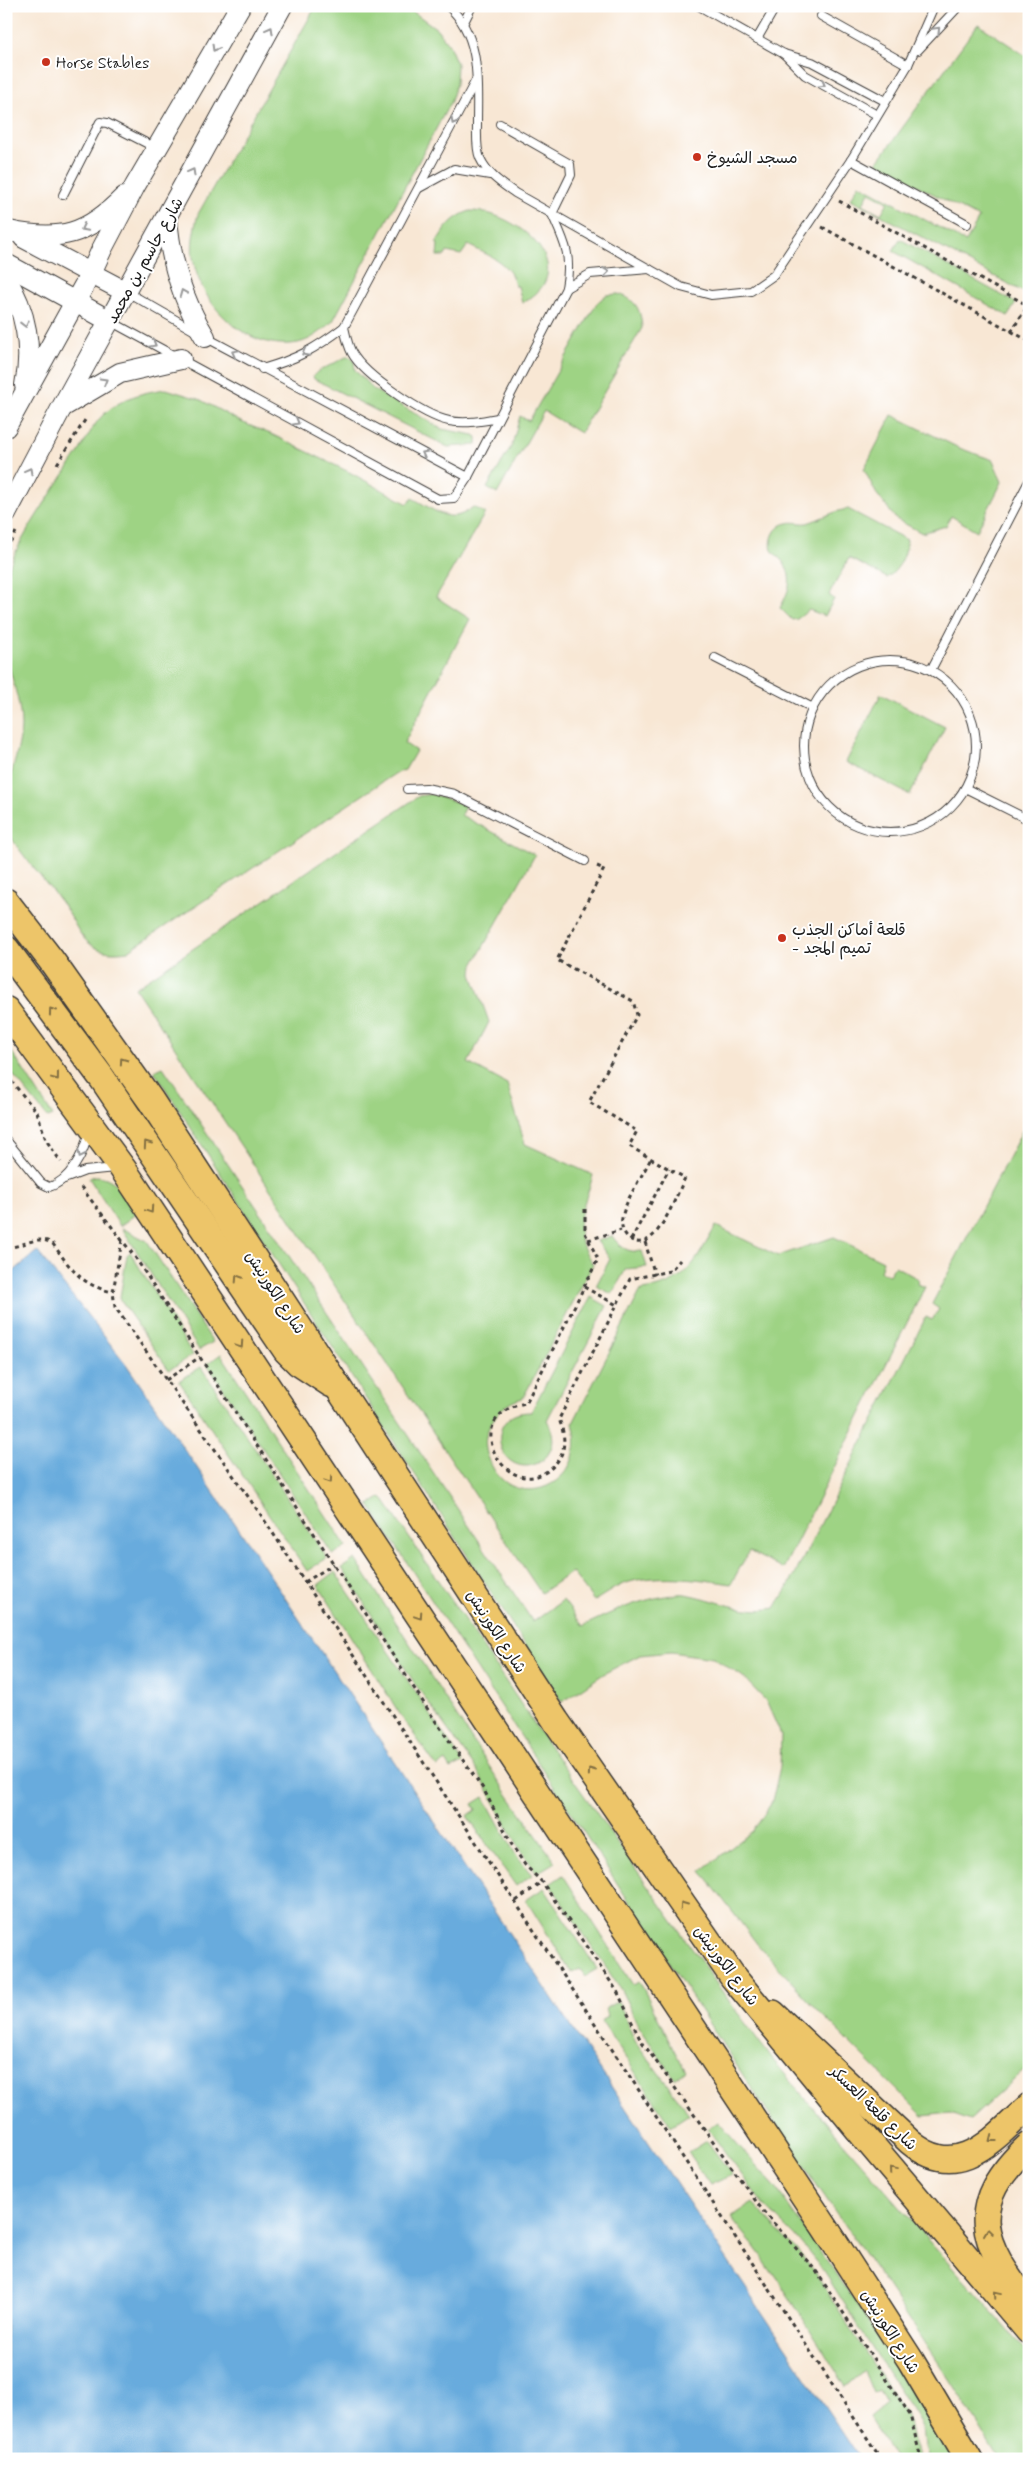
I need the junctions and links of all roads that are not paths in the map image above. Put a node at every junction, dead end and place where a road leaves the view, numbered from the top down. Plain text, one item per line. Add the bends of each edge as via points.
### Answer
1 (240, 6) edge
2 (282, 6) edge
3 (448, 6) edge
4 (472, 6) edge
5 (699, 6) edge
6 (776, 6) edge
7 (934, 6) edge
8 (959, 6) edge
9 (821, 16) dead end
10 (464, 22) junction
11 (757, 39) junction
12 (914, 53) junction
13 (784, 54) junction
14 (908, 65) junction
15 (477, 78) junction
16 (885, 102) junction
17 (877, 115) junction
18 (500, 124) dead end
19 (158, 149) junction
20 (851, 160) junction
21 (490, 175) junction
22 (135, 186) junction
23 (419, 188) junction
24 (63, 195) dead end
25 (552, 214) junction
26 (167, 217) junction
27 (967, 224) dead end
28 (8, 230) edge
29 (6, 264) edge
30 (649, 269) junction
31 (92, 273) junction
32 (6, 279) edge
33 (566, 288) junction
34 (126, 292) junction
35 (75, 302) junction
36 (110, 321) junction
37 (344, 328) junction
38 (205, 337) junction
39 (181, 359) junction
40 (262, 369) junction
41 (22, 398) junction
42 (62, 407) junction
43 (498, 418) junction
44 (6, 427) edge
45 (468, 477) junction
46 (1028, 482) edge
47 (13, 519) edge
48 (715, 658) dead end
49 (931, 670) junction
50 (813, 708) junction
51 (407, 789) dead end
52 (967, 789) junction
53 (1029, 820) edge
54 (585, 861) road end
55 (6, 888) edge
56 (6, 902) edge
57 (26, 925) junction
58 (6, 949) edge
59 (6, 1010) edge
60 (91, 1124) junction
61 (6, 1140) edge
62 (123, 1169) junction
63 (62, 1180) junction
64 (340, 1390) junction
65 (733, 1977) junction
66 (1029, 2106) edge
67 (1029, 2145) edge
68 (1029, 2304) edge
69 (1029, 2331) edge
70 (969, 2459) edge

1 -> 19 street
26 -> 2 street, شارع جاسم بن محمد
3 - 10 lane
4 - 10 lane
5 - 11 lane
6 - 11 lane
7 - 12 lane
12 -> 8 lane
9 - 14 lane
10 - 15 lane via 469,32
11 - 13 lane
12 - 14 lane
13 - 16 lane via 812,62
13 -> 17 lane via 805,75
14 - 16 lane
15 - 21 lane via 479,157
15 -> 23 lane
16 - 17 lane
17 - 20 lane
18 - 25 lane via 570,164 571,174
19 - 22 street
19 - 24 lane via 100,122
20 - 27 lane
20 - 30 lane via 774,275 751,291 711,296 682,287
21 - 23 lane via 454,169
21 - 25 lane
22 -> 28 street via 106,214 81,231 48,236
22 - 31 street
23 - 37 lane
25 - 30 lane
25 - 33 lane via 565,244 570,267
26 - 34 street, شارع جاسم بن محمد
38 -> 26 street via 178,280
28 - 31 street
29 - 35 street
33 -> 30 lane via 590,274
31 - 34 street
31 - 35 street
32 -> 41 street via 26,326 28,360
33 - 43 lane
34 - 36 street, شارع جاسم بن محمد
34 - 38 lane
35 - 36 street
35 - 41 street
36 -> 39 lane
36 - 42 street, شارع جاسم بن محمد
37 -> 40 lane via 293,360
37 - 43 lane via 352,354 376,380 412,403 447,421 474,423
40 -> 38 lane
42 -> 39 street via 120,373
39 -> 45 lane via 438,499 454,498
45 -> 40 lane
41 - 44 street
47 -> 42 street, شارع جاسم بن محمد
43 - 45 lane
46 - 49 lane
48 - 50 lane
49 - 50 lane via 903,660 873,661 845,672 822,692
49 - 52 lane via 953,686 972,718 976,763
50 - 52 lane via 807,718 803,748 808,777 824,803 847,822 873,832 901,833 927,825 950,810
51 - 54 lane via 426,788 454,794
52 - 53 lane
55 - 57 highway
56 - 57 highway, شارع الكورنيش
64 -> 57 highway, شارع الكورنيش via 151,1101
64 -> 58 highway via 299,1363 286,1350 107,1086
59 -> 60 highway, شارع الكورنيش
60 - 62 highway, شارع الكورنيش
60 -> 63 lane via 82,1153
61 - 63 lane via 44,1186 52,1186
62 - 63 lane via 93,1170
62 -> 70 highway, شارع الكورنيش via 826,2228
65 -> 64 highway, شارع الكورنيش via 556,1721
66 -> 65 main road, شارع قلعة العسكر via 972,2154 947,2160 933,2157 904,2136
69 -> 65 highway, شارع الكورنيش
68 -> 67 main road via 1002,2269 986,2228 994,2187 1014,2159

